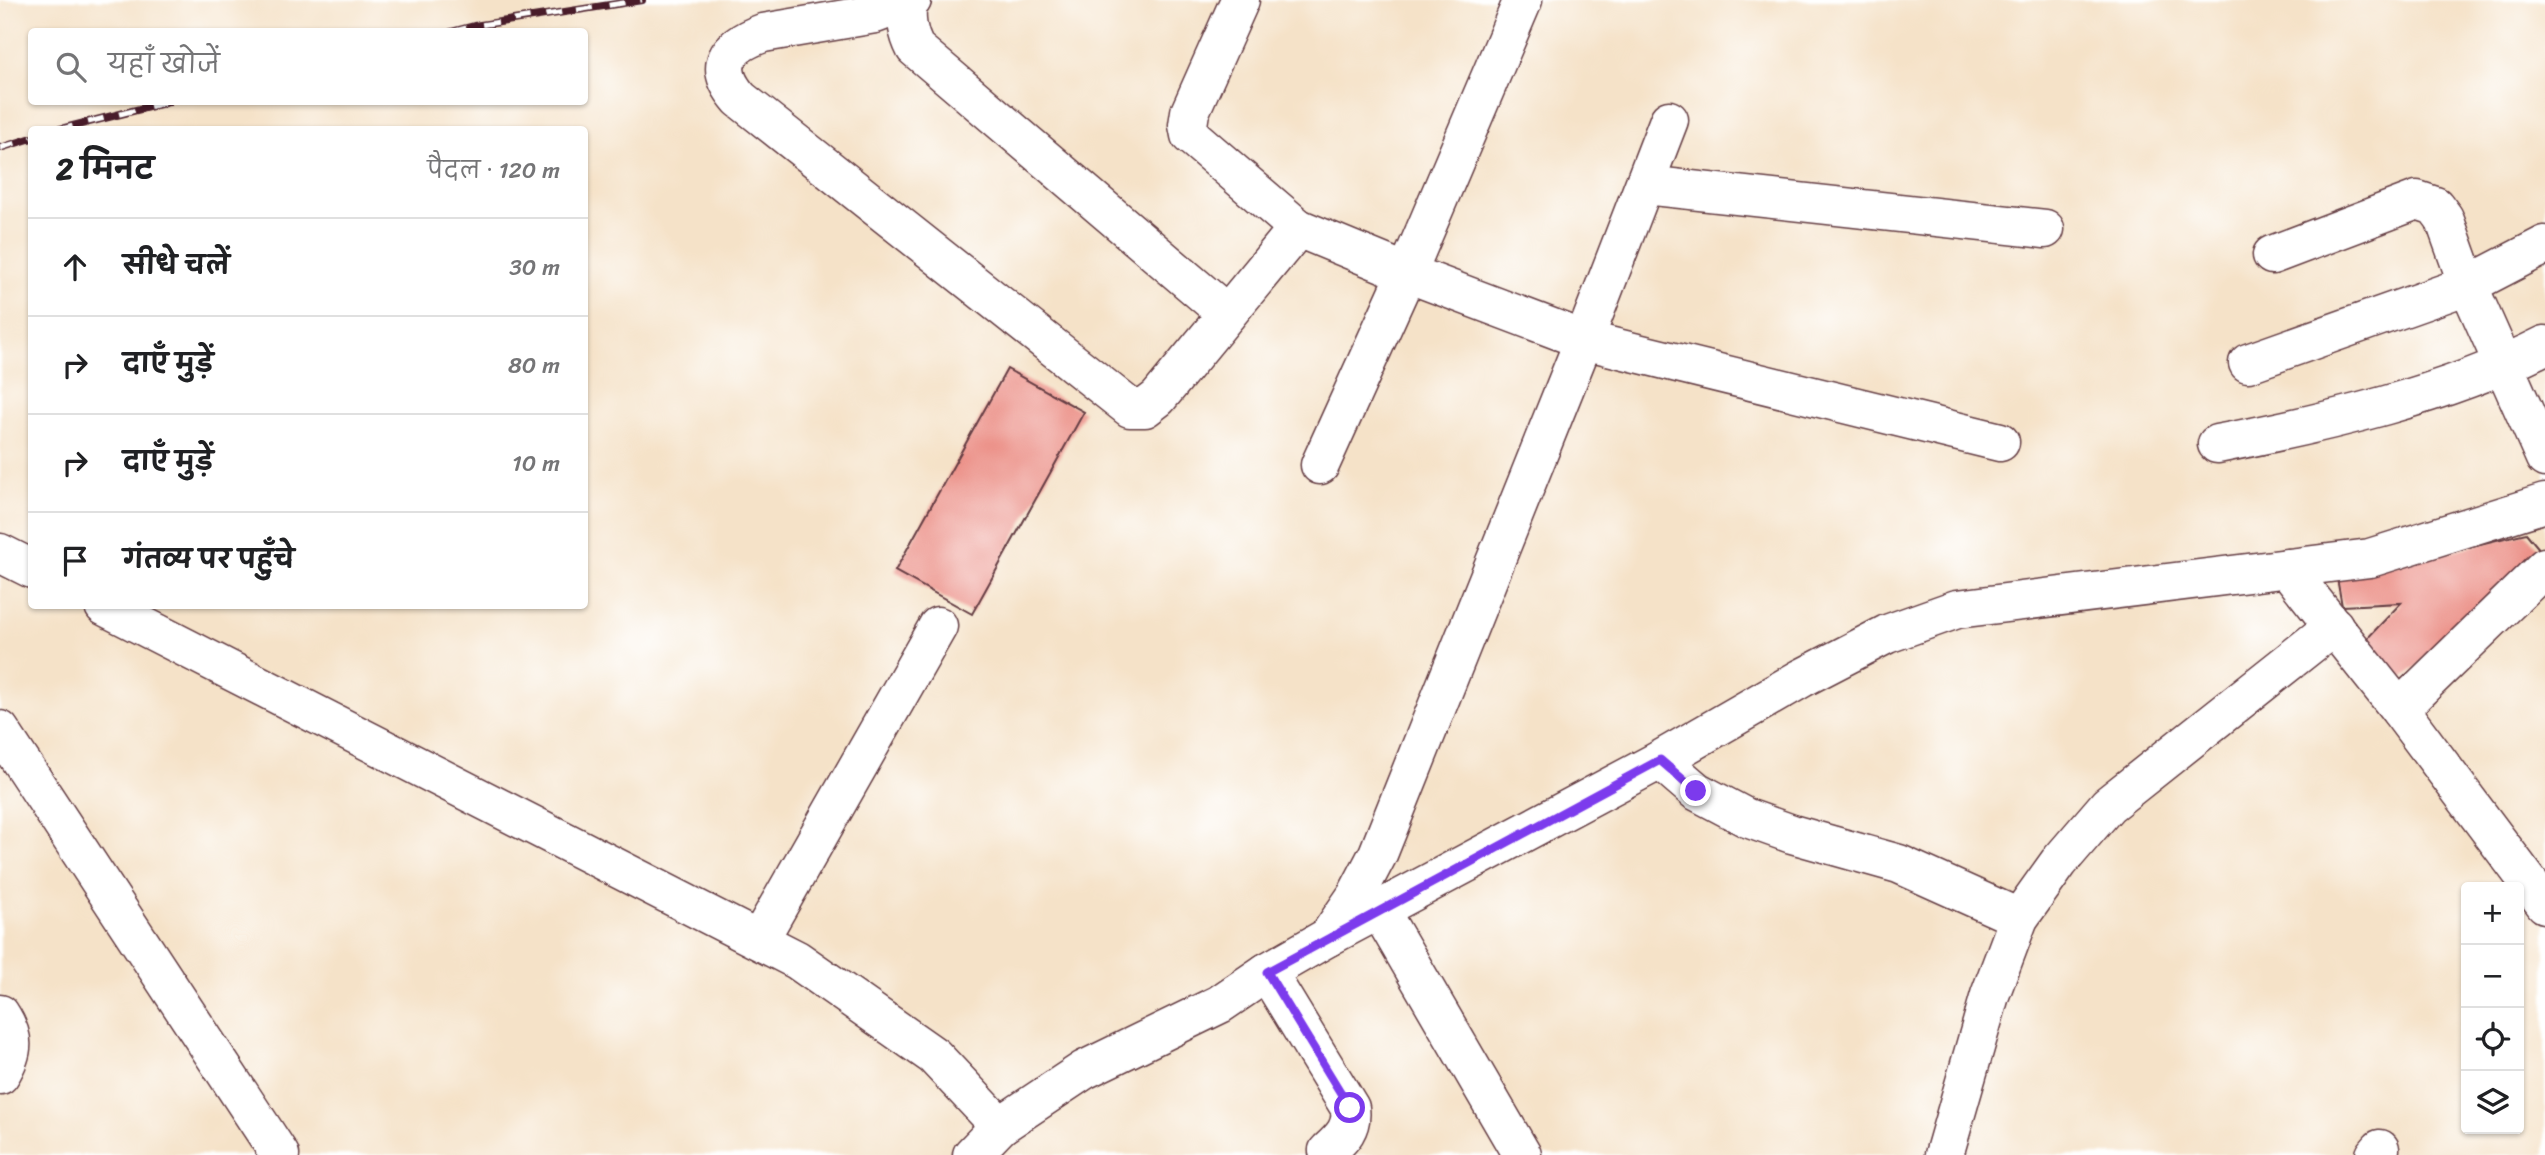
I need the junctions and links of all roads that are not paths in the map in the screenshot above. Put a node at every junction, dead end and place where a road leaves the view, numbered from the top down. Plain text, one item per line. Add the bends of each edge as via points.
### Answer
1 (1240, 0) edge
2 (1523, 0) edge
3 (910, 1) edge
4 (1669, 120) dead end
5 (1645, 185) junction
6 (1298, 228) junction
7 (2045, 229) dead end
8 (2545, 245) edge
9 (2272, 255) dead end
10 (1407, 274) junction
11 (2468, 285) junction
12 (1227, 314) junction
13 (1584, 340) junction
14 (2545, 345) edge
15 (2248, 363) dead end
16 (2505, 366) junction
17 (2000, 442) dead end
18 (2217, 444) dead end
19 (2545, 458) edge
20 (1320, 465) dead end
21 (2545, 503) edge
22 (0, 552) edge
23 (28, 567) edge
24 (2545, 567) edge
25 (2287, 568) junction
26 (110, 609) edge
27 (938, 626) dead end
28 (2334, 626) junction
29 (2399, 709) junction
30 (0, 730) edge
31 (1660, 760) junction
32 (2545, 904) edge
33 (1380, 911) junction
34 (2019, 918) junction
35 (1328, 937) junction
36 (759, 940) junction
37 (1267, 972) junction
38 (0, 1014) edge
39 (0, 1075) edge
40 (1000, 1126) junction
41 (1326, 1154) edge
42 (281, 1155) edge
43 (972, 1155) edge
44 (1521, 1155) edge
45 (1944, 1155) edge

1 - 6 street via 1190,112 1190,135
2 - 10 street
3 - 12 street via 906,19 915,48
3 - 12 street via 875,14 745,39 731,50 725,67 727,84 740,99 1130,408 1145,408 1158,398
4 - 5 street
5 - 7 street
5 - 13 street
6 - 10 street
6 - 12 street
8 - 11 street
9 - 11 street via 2417,200 2435,206 2444,218
10 - 13 street
10 - 20 street
11 - 15 street
11 - 16 street
13 - 17 street
13 - 35 street via 1378,854
14 - 16 street
16 - 18 street via 2305,427
16 - 19 street
21 - 25 street via 2370,558
22 - 23 street
24 - 29 street
25 - 28 street
25 - 31 street via 1957,609 1886,634
26 - 36 street
27 - 36 street
28 - 29 street
28 - 34 street via 2108,806 2059,862
29 - 32 street
30 - 42 street
31 - 33 street
31 - 34 street via 1696,791 1747,818 1899,864
33 - 35 street
33 - 44 street
34 - 45 street via 1990,995
35 - 37 street
36 - 40 street via 797,960 934,1056
37 - 40 street via 1220,1004 1084,1070
37 - 41 street via 1350,1108 1349,1127
38 - 39 street via 13,1041
40 - 43 street

